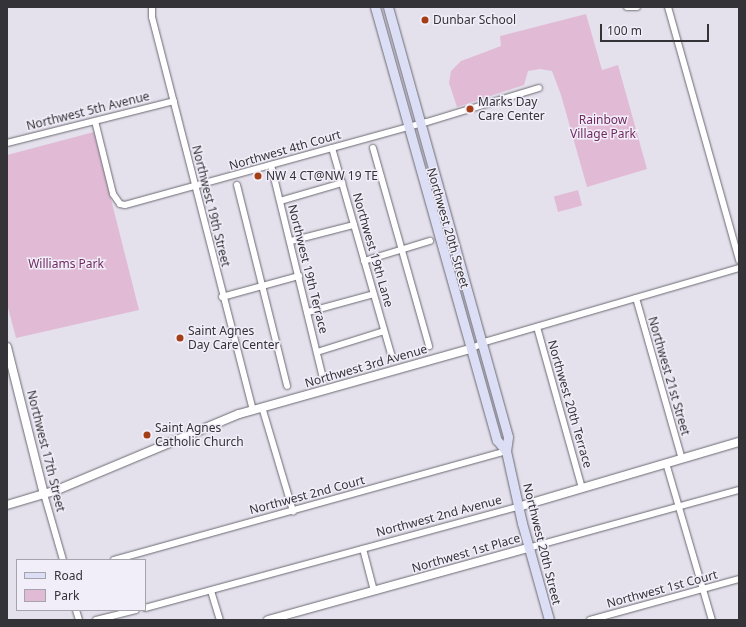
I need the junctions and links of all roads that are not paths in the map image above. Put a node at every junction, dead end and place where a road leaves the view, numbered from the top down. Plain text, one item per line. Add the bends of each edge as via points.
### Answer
1 (152, 7) edge
2 (375, 7) edge
3 (388, 7) edge
4 (627, 7) edge
5 (637, 7) edge
6 (668, 7) edge
7 (540, 88) dead end
8 (174, 100) junction
9 (95, 121) junction
10 (420, 124) junction
11 (408, 128) junction
12 (7, 143) edge
13 (332, 148) junction
14 (373, 148) dead end
15 (271, 165) junction
16 (342, 183) junction
17 (237, 185) dead end
18 (195, 186) junction
19 (280, 201) junction
20 (354, 225) junction
21 (291, 241) junction
22 (430, 241) dead end
23 (402, 249) junction
24 (739, 260) edge
25 (364, 261) junction
26 (739, 268) edge
27 (299, 276) junction
28 (260, 286) junction
29 (374, 294) junction
30 (222, 297) junction
31 (636, 298) junction
32 (308, 312) junction
33 (537, 326) junction
34 (384, 331) junction
35 (482, 343) junction
36 (429, 346) dead end
37 (7, 347) edge
38 (470, 349) junction
39 (317, 352) junction
40 (392, 358) dead end
41 (324, 378) dead end
42 (287, 386) dead end
43 (262, 408) junction
44 (253, 410) junction
45 (739, 442) edge
46 (506, 451) junction
47 (682, 459) junction
48 (666, 463) junction
49 (582, 488) junction
50 (739, 490) edge
51 (44, 494) junction
52 (7, 505) edge
53 (518, 506) junction
54 (679, 507) junction
55 (293, 511) junction
56 (528, 548) junction
57 (363, 549) junction
58 (63, 559) edge
59 (118, 559) edge
60 (739, 579) edge
61 (703, 590) junction
62 (211, 591) junction
63 (374, 591) junction
64 (146, 608) edge
65 (132, 611) edge
66 (96, 620) edge
67 (220, 620) edge
68 (268, 620) edge
69 (549, 620) edge
70 (590, 620) edge
71 (712, 620) edge

1 - 8 street, Northwest 19th Street via 152,17
2 - 11 main road, Northwest 20th Street
3 - 10 main road, Northwest 20th Street
4 - 5 street
6 - 24 street
7 - 10 street, Northwest 4th Court
8 - 9 street, Northwest 5th Avenue
8 - 18 street, Northwest 19th Street
9 - 12 street, Northwest 5th Avenue
9 - 18 street, Northwest 4th Court via 113,194 120,204
10 - 11 street, Northwest 4th Court
10 - 35 main road, Northwest 20th Street
11 - 13 street, Northwest 4th Court
11 - 38 main road, Northwest 20th Street
13 - 15 street, Northwest 4th Court
13 - 16 street, Northwest 19th Lane
14 - 23 street
15 - 18 street, Northwest 4th Court
15 - 19 street, Northwest 19th Terrace
16 - 19 street
16 - 20 street, Northwest 19th Lane
17 - 28 street
18 - 30 street, Northwest 19th Street
19 - 21 street, Northwest 19th Terrace
20 - 21 street
20 - 25 street, Northwest 19th Lane
21 - 27 street, Northwest 19th Terrace
22 - 23 street
23 - 25 street
23 - 36 street
25 - 29 street, Northwest 19th Lane
26 - 31 street, Northwest 3rd Avenue
27 - 28 street
27 - 32 street, Northwest 19th Terrace
28 - 30 street
28 - 42 street
29 - 32 street
29 - 34 street, Northwest 19th Lane
30 - 44 street, Northwest 19th Street
31 - 33 street, Northwest 3rd Avenue
31 - 47 street, Northwest 21st Street
32 - 39 street, Northwest 19th Terrace
33 - 35 street, Northwest 3rd Avenue
33 - 49 street, Northwest 20th Terrace
34 - 39 street
34 - 40 street, Northwest 19th Lane
35 - 38 street, Northwest 3rd Avenue
35 - 46 main road, Northwest 20th Street via 508,437
37 - 51 street, Northwest 17th Street
38 - 43 street, Northwest 3rd Avenue
38 - 46 main road, Northwest 20th Street via 497,440
39 - 41 street, Northwest 19th Terrace
43 - 44 street, Northwest 3rd Avenue
43 - 55 street
44 - 51 street, Northwest 3rd Avenue
45 - 47 street, Northwest 2nd Avenue
46 - 53 main road, Northwest 20th Street
46 - 55 street, Northwest 2nd Court
47 - 48 street, Northwest 2nd Avenue
48 - 49 street, Northwest 2nd Avenue
48 - 54 street
49 - 53 street, Northwest 2nd Avenue
50 - 54 street, Northwest 1st Place
51 - 52 street, Northwest 3rd Avenue
51 - 58 street, Northwest 17th Street
53 - 56 main road, Northwest 20th Street
53 - 57 street, Northwest 2nd Avenue
54 - 56 street, Northwest 1st Place
54 - 61 street
55 - 59 street, Northwest 2nd Court
56 - 63 street, Northwest 1st Place
56 - 69 main road, Northwest 20th Street
57 - 62 street, Northwest 2nd Avenue
57 - 63 street
60 - 61 street, Northwest 1st Court
61 - 70 street, Northwest 1st Court
61 - 71 street
62 - 64 street, Northwest 2nd Avenue
62 - 67 street
63 - 68 street, Northwest 1st Place
65 - 66 street

